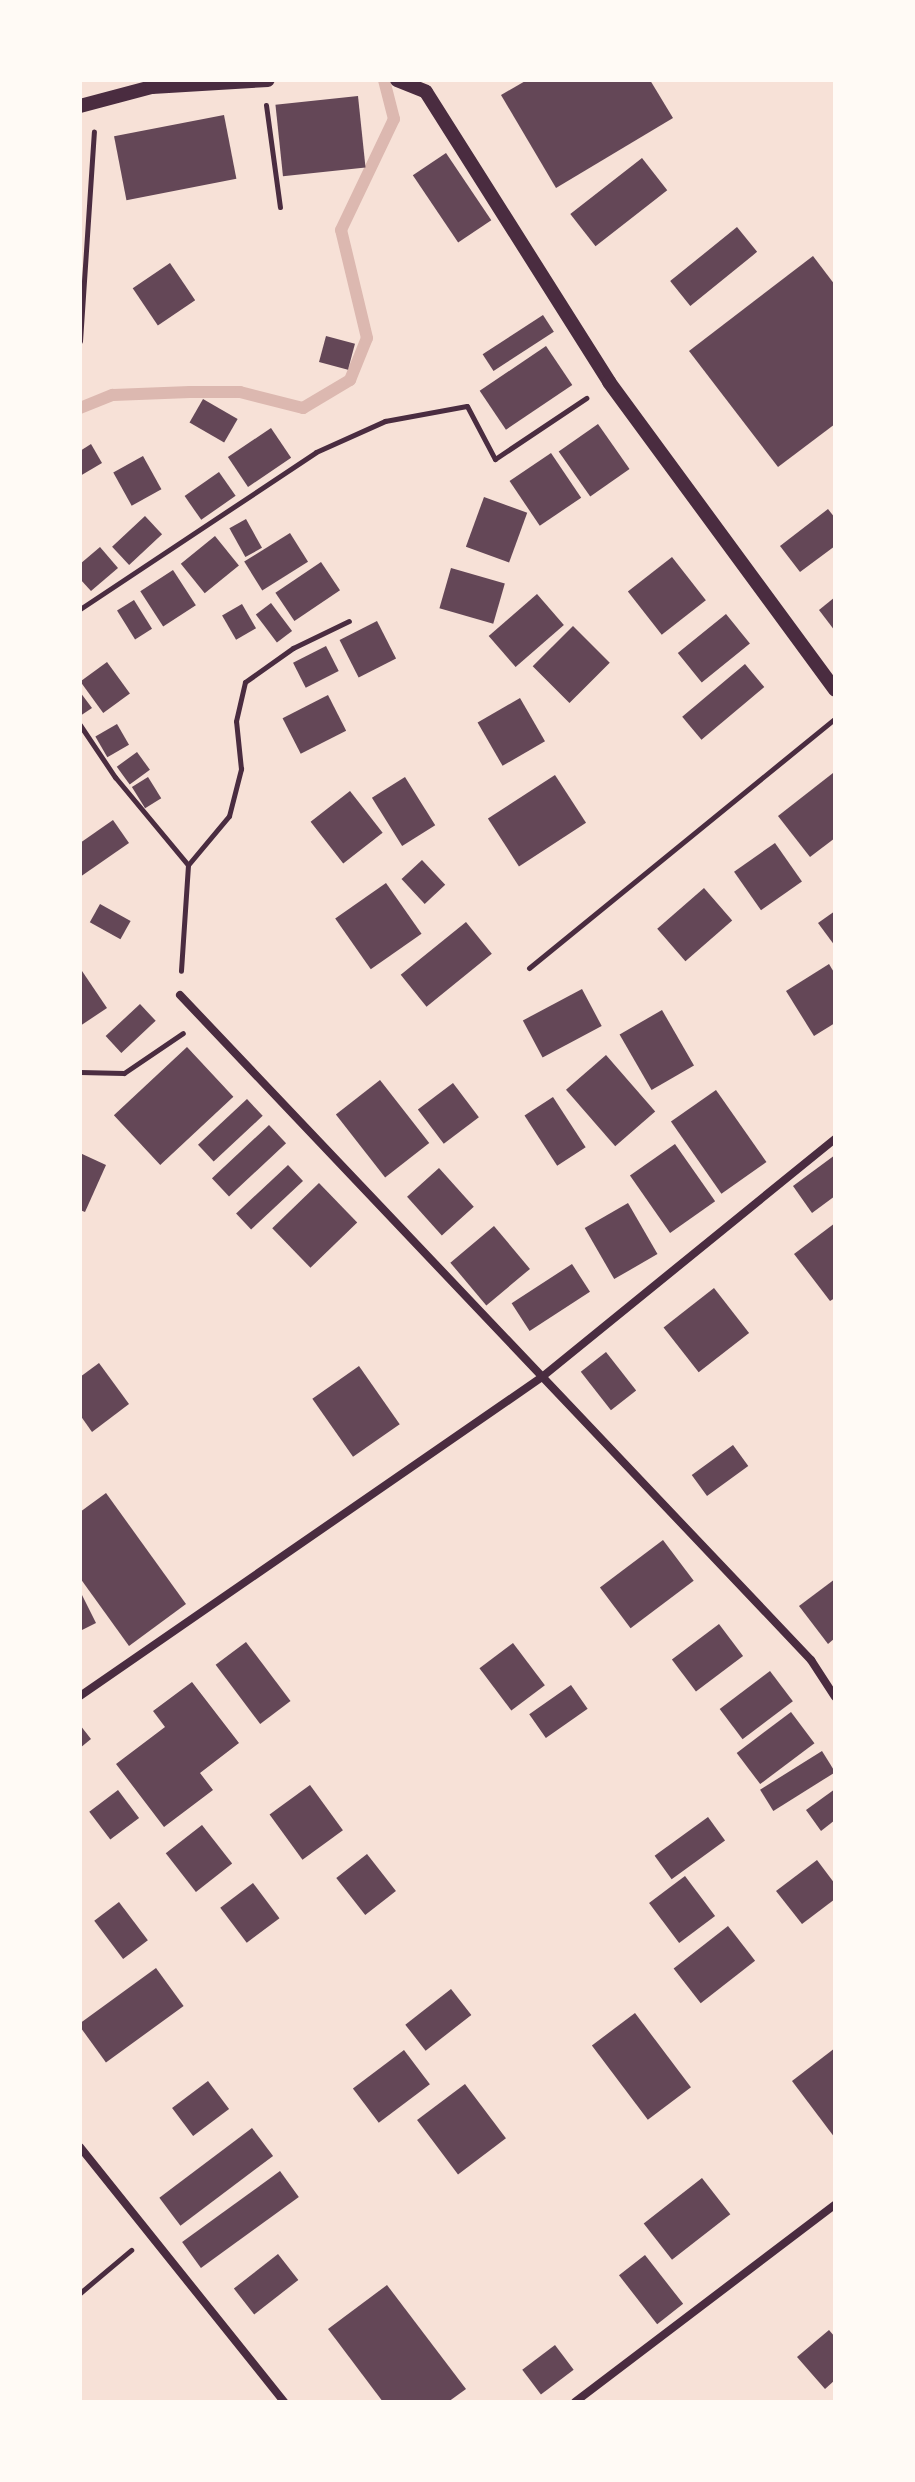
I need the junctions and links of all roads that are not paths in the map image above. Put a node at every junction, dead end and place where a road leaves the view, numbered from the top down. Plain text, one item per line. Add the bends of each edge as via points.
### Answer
1 (265, 80) edge
2 (397, 80) edge
3 (428, 86) edge
4 (80, 106) edge
5 (835, 690) edge
6 (180, 995) road end
7 (835, 1139) edge
8 (542, 1377) junction
9 (80, 1696) edge
10 (835, 1697) edge
11 (80, 2147) edge
12 (835, 2205) edge
13 (284, 2402) edge
14 (575, 2402) edge

1 - 4 street via 152,87
2 - 3 street
3 - 5 street via 609,382
6 - 8 street
7 - 8 street
8 - 9 street
8 - 10 street via 811,1660
11 - 13 street
12 - 14 street

